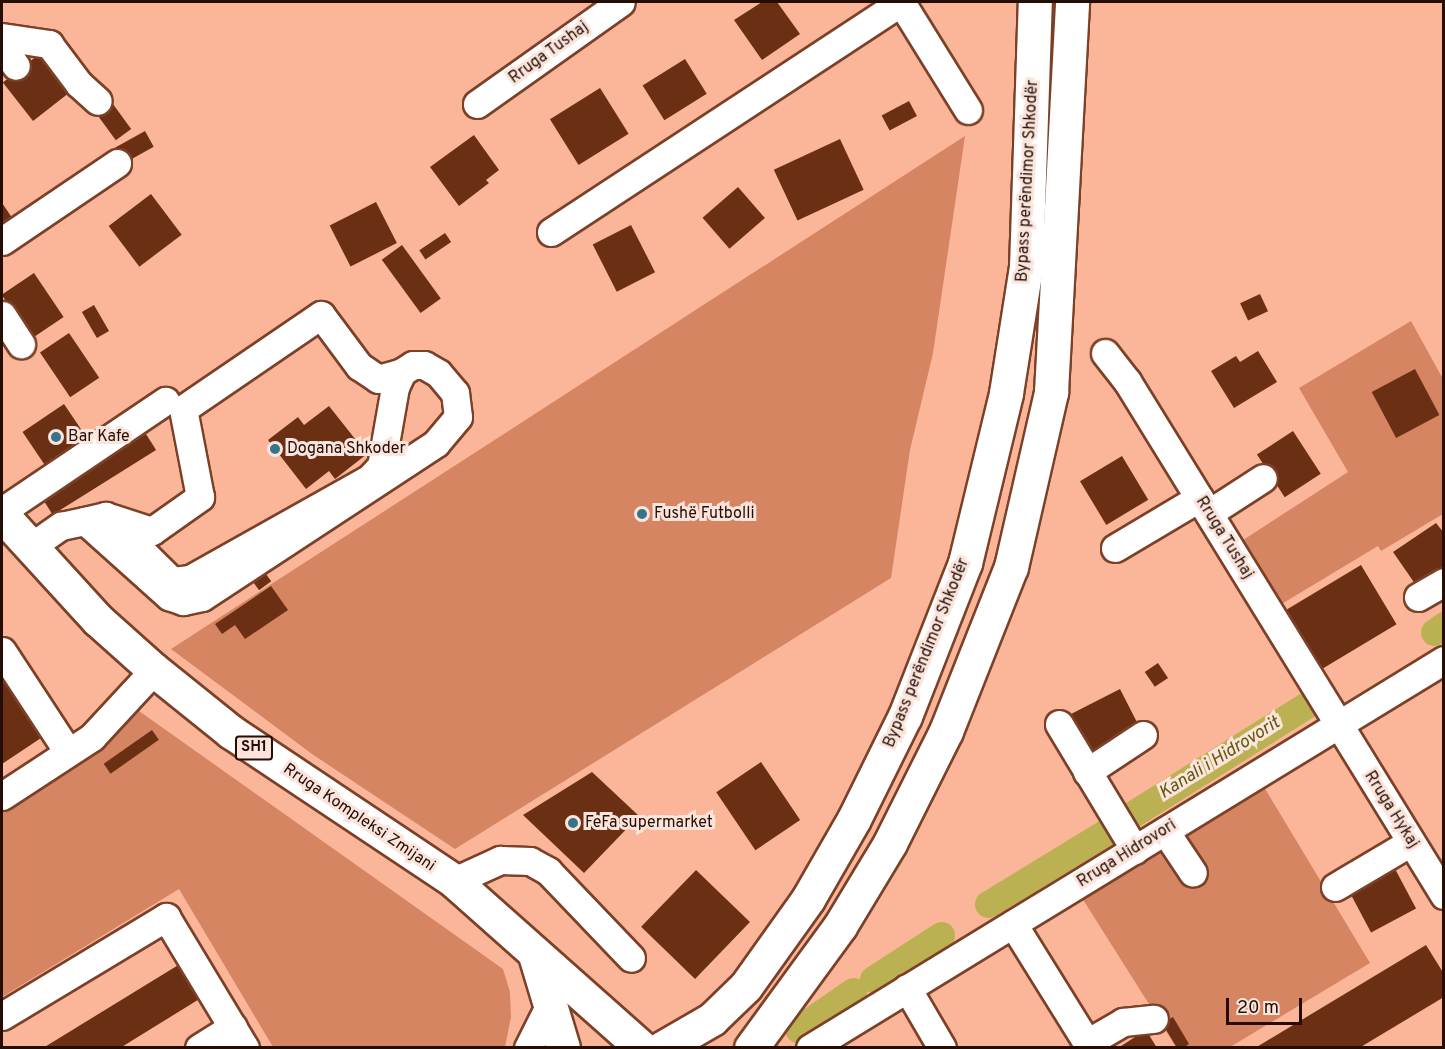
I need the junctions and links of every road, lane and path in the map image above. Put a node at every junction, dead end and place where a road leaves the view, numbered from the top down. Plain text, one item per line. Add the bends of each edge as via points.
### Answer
1 (621, 2) edge
2 (901, 2) edge
3 (1035, 2) edge
4 (1072, 2) edge
5 (2, 37) edge
6 (98, 101) dead end
7 (477, 104) dead end
8 (968, 110) dead end
9 (117, 163) dead end
10 (551, 232) dead end
11 (2, 241) edge
12 (1105, 353) dead end
13 (402, 372) junction
14 (165, 401) dead end
15 (1263, 478) dead end
16 (1204, 505) junction
17 (2, 513) edge
18 (95, 519) junction
19 (29, 548) junction
20 (1115, 548) dead end
21 (2, 651) edge
22 (1443, 660) edge
23 (154, 670) junction
24 (1059, 724) dead end
25 (1339, 724) junction
26 (1143, 735) dead end
27 (68, 752) junction
28 (1087, 772) junction
29 (2, 796) edge
30 (1165, 831) junction
31 (1411, 842) junction
32 (1135, 850) junction
33 (1193, 873) dead end
34 (454, 881) junction
35 (1335, 888) dead end
36 (1443, 895) edge
37 (1013, 924) junction
38 (533, 950) junction
39 (631, 958) dead end
40 (907, 988) junction
41 (551, 1002) junction
42 (2, 1016) edge
43 (1154, 1019) dead end
44 (239, 1037) edge
45 (1089, 1045) edge
46 (199, 1047) edge
47 (528, 1047) edge
48 (563, 1047) edge
49 (641, 1047) edge
50 (662, 1047) edge
51 (751, 1047) edge
52 (810, 1047) edge
53 (942, 1047) edge

1 - 7 street, Rruga Tushaj
2 - 8 street
2 - 10 street
3 - 50 main road, Bypass perëndimor Shkodër via 1026,267 1006,393 965,563 905,716 855,819 808,899 746,986 712,1019
4 - 51 main road via 1051,392 1011,567 945,731 890,843 840,926
5 - 6 street via 49,45 79,84
9 - 11 street
12 - 16 street, Rruga Tushaj via 1127,381
13 - 18 street via 391,403 381,466 370,478 190,579 172,581
13 - 18 street via 378,379 358,366 321,315 183,409 200,497 152,531
13 - 18 street via 424,364 450,384 458,417 449,431 422,455 202,597 183,601 169,596
14 - 17 street
15 - 16 street
16 - 20 street
16 - 25 street, Rruga Tushaj
17 - 19 main road, Rruga Kompleksi Zmijani / SH1
18 - 19 street via 68,522
19 - 23 main road, Rruga Kompleksi Zmijani / SH1 via 98,620
21 - 27 street
22 - 25 street, Rruga Hidrovori
23 - 27 street via 92,737
23 - 34 main road, Rruga Kompleksi Zmijani / SH1 via 231,732
24 - 28 street
25 - 30 street, Rruga Hidrovori
25 - 31 street, Rruga Hykaj
26 - 28 street
27 - 29 street
28 - 32 street
30 - 32 street, Rruga Hidrovori
30 - 33 street
31 - 35 street
31 - 36 street, Rruga Hykaj
32 - 37 street, Rruga Hidrovori
34 - 38 main road, Rruga Kompleksi Zmijani / SH1
34 - 39 street via 500,860 530,861 548,871
37 - 40 street, Rruga Hidrovori
37 - 45 street
38 - 41 main road, Rruga Kompleksi Zmijani / SH1
38 - 49 main road, Rruga Kompleksi Zmijani / SH1
40 - 52 street, Rruga Hidrovori
40 - 53 street
41 - 47 street
41 - 48 main road, Rruga Kompleksi Zmijani / SH1
42 - 44 street via 166,917
43 - 45 street via 1123,1022
44 - 46 street

